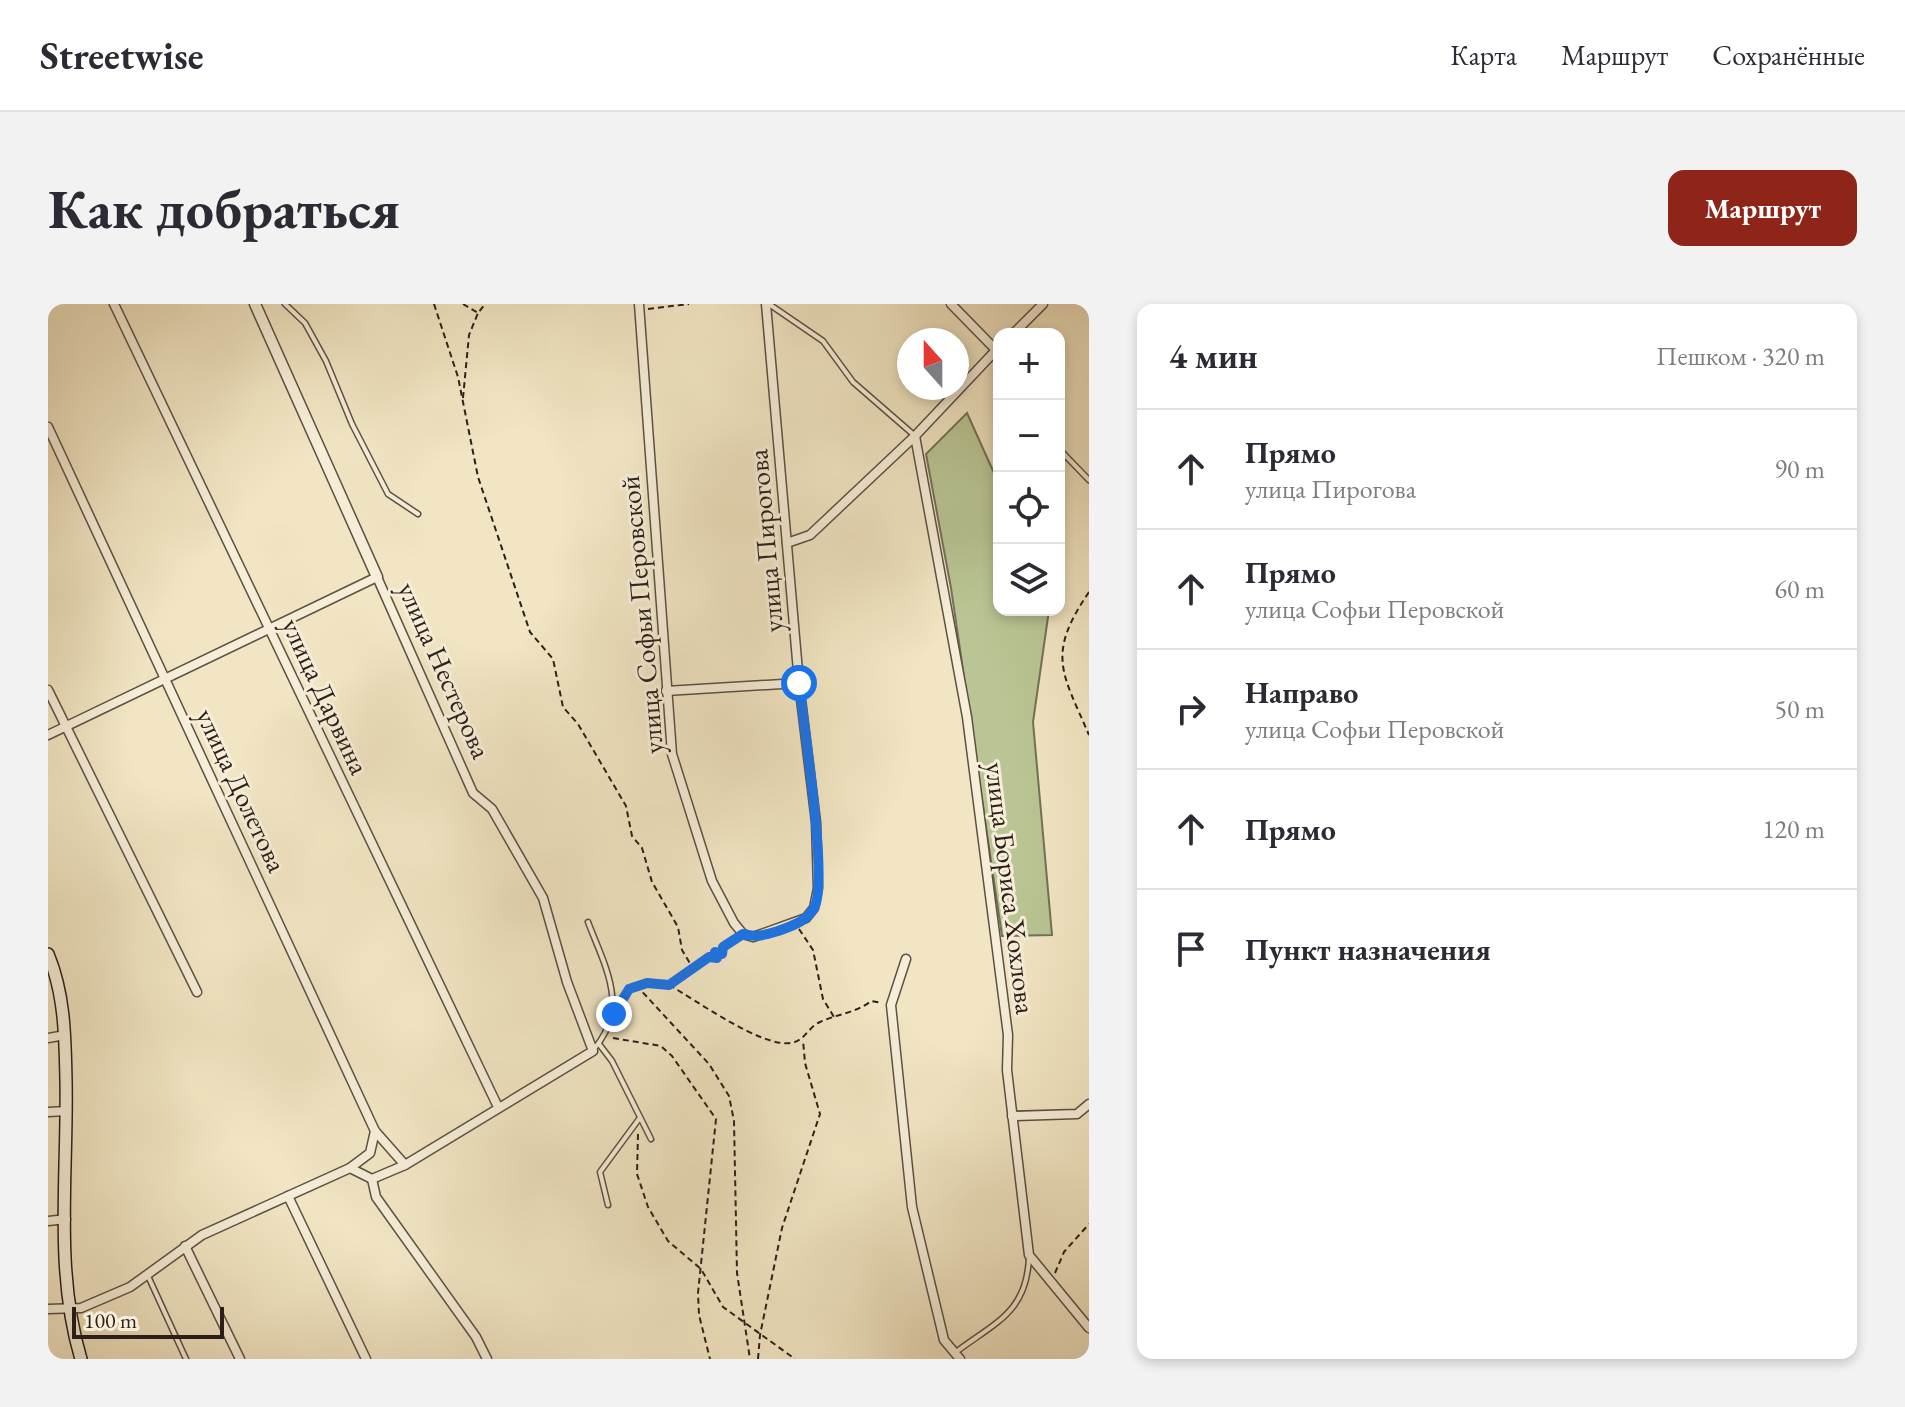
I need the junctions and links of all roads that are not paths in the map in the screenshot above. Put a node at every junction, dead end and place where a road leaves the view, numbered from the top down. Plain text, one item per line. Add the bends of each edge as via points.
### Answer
1 (114, 304) edge
2 (255, 304) edge
3 (285, 304) edge
4 (767, 304) edge
5 (951, 304) edge
6 (1043, 304) edge
7 (639, 307) edge
8 (1019, 328) edge
9 (993, 343) edge
10 (993, 353) edge
11 (48, 427) edge
12 (915, 436) junction
13 (1065, 455) edge
14 (1089, 480) edge
15 (418, 514) dead end
16 (787, 543) junction
17 (377, 577) junction
18 (270, 628) junction
19 (166, 677) junction
20 (799, 683) junction
21 (48, 690) edge
22 (666, 691) junction
23 (66, 727) junction
24 (48, 735) edge
25 (588, 922) dead end
26 (797, 924) joint
27 (48, 954) edge
28 (906, 959) dead end
29 (197, 992) dead end
30 (65, 1035) junction
31 (48, 1038) edge
32 (596, 1047) junction
33 (1089, 1104) edge
34 (498, 1107) junction
35 (67, 1111) junction
36 (48, 1112) edge
37 (1012, 1116) junction
38 (639, 1119) junction
39 (375, 1131) junction
40 (651, 1139) dead end
41 (405, 1165) junction
42 (350, 1168) junction
43 (372, 1179) junction
44 (288, 1196) junction
45 (608, 1205) dead end
46 (66, 1219) junction
47 (48, 1221) edge
48 (185, 1246) junction
49 (1029, 1255) junction
50 (148, 1276) junction
51 (68, 1307) junction
52 (48, 1309) edge
53 (1089, 1328) edge
54 (957, 1356) edge
55 (81, 1359) edge
56 (186, 1359) edge
57 (240, 1359) edge
58 (366, 1359) edge
59 (487, 1359) edge

1 - 18 street, улица Дарвина
2 - 17 street, улица Нестерова
3 - 15 lane via 305,323 326,361 388,494
4 - 12 lane via 823,341 853,382
4 - 16 street, улица Пирогова
5 - 9 street
6 - 8 street
7 - 22 street, улица Софьи Перовской
10 - 12 street
11 - 19 street, улица Долетова
12 - 16 street via 810,535
12 - 37 street, улица Бориса Хохлова via 967,717 1008,1035
13 - 14 lane
16 - 20 street, улица Пирогова
17 - 18 street
17 - 32 street, улица Нестерова via 473,793 492,809 543,898 567,982
18 - 19 street
18 - 34 street, улица Дарвина
19 - 23 street
19 - 39 street, улица Долетова
20 - 22 street
20 - 26 street, улица Пирогова via 816,822 817,898
21 - 23 street
22 - 26 street, улица Софьи Перовской via 672,754 701,855 734,923 743,934 762,936
23 - 24 street
23 - 29 street
25 - 32 lane via 612,983 614,1014
27 - 30 main road
28 - 54 street via 891,1005 912,1207 944,1340
30 - 31 street
30 - 35 main road
32 - 34 street
32 - 38 lane via 612,1061
33 - 37 street via 1077,1114
34 - 41 street
35 - 36 street
35 - 46 main road
37 - 49 street, улица Бориса Хохлова
38 - 40 lane
38 - 45 lane via 600,1172
39 - 41 street, улица Долетова
39 - 42 street via 370,1153
41 - 43 street
42 - 43 street
42 - 44 street
43 - 59 street via 376,1197
44 - 48 street
44 - 58 street
46 - 47 street
46 - 51 main road
48 - 50 street
48 - 57 street
49 - 53 street
49 - 54 lane via 1024,1295
50 - 51 street via 81,1308
50 - 56 lane
51 - 52 street
51 - 55 main road

